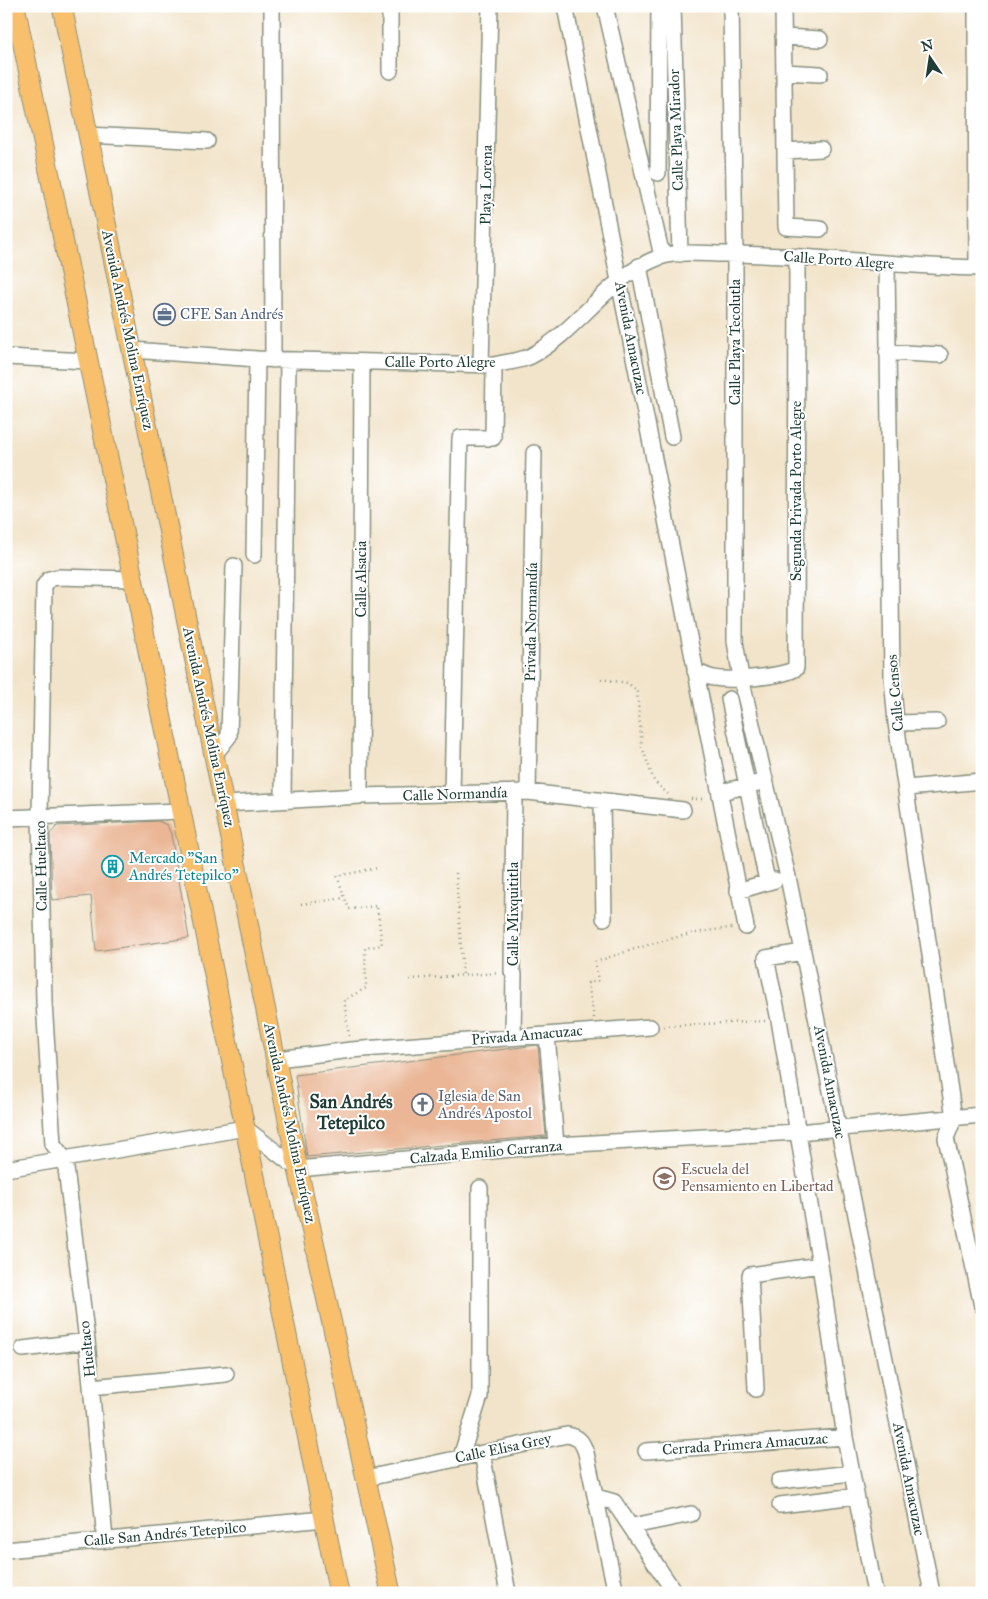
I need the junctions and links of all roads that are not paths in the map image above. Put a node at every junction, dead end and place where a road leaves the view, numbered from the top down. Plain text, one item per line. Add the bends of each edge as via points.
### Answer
1 (15, 6) edge
2 (62, 6) edge
3 (272, 6) edge
4 (390, 6) edge
5 (490, 6) edge
6 (565, 6) edge
7 (605, 6) edge
8 (659, 6) edge
9 (673, 6) edge
10 (731, 6) edge
11 (783, 6) edge
12 (976, 6) edge
13 (783, 38) junction
14 (820, 39) dead end
15 (390, 71) dead end
16 (784, 72) junction
17 (820, 74) dead end
18 (87, 135) junction
19 (207, 141) dead end
20 (821, 149) dead end
21 (785, 151) junction
22 (658, 172) dead end
23 (820, 229) dead end
24 (680, 254) junction
25 (735, 254) junction
26 (662, 256) junction
27 (797, 257) junction
28 (887, 264) junction
29 (639, 266) junction
30 (979, 268) edge
31 (620, 280) junction
32 (132, 350) junction
33 (887, 352) junction
34 (940, 355) dead end
35 (6, 357) edge
36 (257, 359) junction
37 (281, 360) junction
38 (87, 361) junction
39 (362, 362) junction
40 (488, 365) junction
41 (672, 437) dead end
42 (534, 453) dead end
43 (254, 555) dead end
44 (234, 566) dead end
45 (132, 579) junction
46 (695, 671) junction
47 (741, 678) junction
48 (729, 699) dead end
49 (937, 722) dead end
50 (896, 723) junction
51 (214, 755) junction
52 (766, 781) junction
53 (982, 781) edge
54 (748, 786) junction
55 (907, 788) junction
56 (521, 792) junction
57 (721, 792) junction
58 (452, 794) junction
59 (360, 796) junction
60 (283, 800) junction
61 (602, 801) junction
62 (225, 804) junction
63 (687, 805) road end
64 (181, 811) junction
65 (40, 817) junction
66 (6, 818) edge
67 (788, 877) junction
68 (767, 881) junction
69 (738, 891) junction
70 (604, 918) dead end
71 (746, 928) road end
72 (803, 952) junction
73 (650, 1027) road end
74 (547, 1035) junction
75 (513, 1037) junction
76 (276, 1059) junction
77 (982, 1115) edge
78 (954, 1118) junction
79 (839, 1127) junction
80 (245, 1128) junction
81 (798, 1132) junction
82 (556, 1145) junction
83 (65, 1160) junction
84 (6, 1169) edge
85 (298, 1169) junction
86 (480, 1188) dead end
87 (820, 1265) junction
88 (978, 1276) edge
89 (982, 1306) edge
90 (87, 1341) junction
91 (23, 1349) dead end
92 (226, 1374) dead end
93 (91, 1387) junction
94 (756, 1388) dead end
95 (845, 1437) junction
96 (646, 1451) dead end
97 (482, 1453) junction
98 (460, 1457) junction
99 (852, 1473) junction
100 (367, 1478) junction
101 (779, 1482) dead end
102 (856, 1496) junction
103 (596, 1497) junction
104 (780, 1505) dead end
105 (691, 1514) dead end
106 (324, 1519) junction
107 (632, 1526) junction
108 (105, 1540) junction
109 (6, 1550) edge
110 (339, 1593) edge
111 (391, 1593) edge
112 (508, 1593) edge
113 (616, 1593) edge
114 (675, 1593) edge
115 (875, 1593) edge
116 (932, 1593) edge

1 - 38 main road
2 - 18 main road, Avenida Andrés Molina Enríquez
3 - 37 street
4 - 15 street
5 - 40 street, Playa Lorena
6 - 31 street, Avenida Amacuzac
7 - 26 street
8 - 22 street
9 - 24 street, Calle Playa Mirador
10 - 25 street, Calle Playa Tecolutla
11 - 13 street
12 - 30 street
13 - 14 street
13 - 16 street
16 - 17 street
16 - 21 street
18 - 19 street
18 - 32 main road, Avenida Andrés Molina Enríquez
20 - 21 street
21 - 23 street via 786,227
24 - 25 street, Calle Porto Alegre
24 - 26 street, Calle Porto Alegre
25 - 27 street, Calle Porto Alegre
25 - 47 street, Calle Playa Tecolutla via 735,641
26 - 29 street, Calle Porto Alegre
27 - 28 street, Calle Porto Alegre
27 - 47 street, Segunda Privada Porto Alegre via 796,668 789,673
28 - 30 street, Calle Porto Alegre
28 - 33 street, Calle Censos
29 - 31 street, Calle Porto Alegre
29 - 41 street
31 - 40 street, Calle Porto Alegre via 560,337 529,356
31 - 46 street, Avenida Amacuzac
32 - 36 street, Calle Porto Alegre
32 - 51 main road, Avenida Andrés Molina Enríquez
33 - 34 street
33 - 50 street, Calle Censos via 892,676
35 - 38 street
36 - 37 street, Calle Porto Alegre
36 - 43 street
37 - 39 street, Calle Porto Alegre
37 - 60 street
38 - 45 main road
39 - 40 street, Calle Porto Alegre
39 - 59 street, Calle Alsacia
40 - 58 street, Playa Lorena via 493,438 460,438
42 - 56 street, Privada Normandía
44 - 51 street via 229,736
45 - 64 main road
45 - 65 street, Calle Hueltaco via 58,576 49,579 44,586
46 - 47 street via 714,678
46 - 57 street, Avenida Amacuzac
47 - 52 street, Avenida Amacuzac
48 - 54 street
49 - 50 street
50 - 55 street, Calle Censos
51 - 62 main road, Avenida Andrés Molina Enríquez
52 - 54 street
52 - 67 street, Avenida Amacuzac
53 - 55 street
54 - 57 street
54 - 68 street
55 - 78 street, Calle Censos
56 - 58 street, Calle Normandía
56 - 61 street, Calle Normandía
56 - 75 street, Calle Mixquititla via 512,972
57 - 69 street, Avenida Amacuzac
58 - 59 street, Calle Normandía
59 - 60 street, Calle Normandía
60 - 62 street, Calle Normandía
61 - 63 street, Calle Normandía
61 - 70 street
62 - 76 main road, Avenida Andrés Molina Enríquez
64 - 65 street
64 - 80 main road
65 - 66 street
65 - 83 street, Calle Hueltaco via 44,1002 53,1144
67 - 68 street
67 - 72 street, Avenida Amacuzac
68 - 69 street
69 - 71 street, Avenida Amacuzac
72 - 79 street, Avenida Amacuzac
72 - 81 street via 766,958
73 - 74 street, Privada Amacuzac
74 - 75 street, Privada Amacuzac
74 - 82 street
75 - 76 street, Privada Amacuzac
76 - 85 main road, Avenida Andrés Molina Enríquez
77 - 78 street, Calzada Emilio Carranza
78 - 79 street, Calzada Emilio Carranza
78 - 88 street via 946,1138
79 - 81 street, Calzada Emilio Carranza
79 - 116 street, Avenida Amacuzac
80 - 83 street
80 - 85 street
80 - 106 main road
81 - 82 street, Calzada Emilio Carranza
81 - 87 street
82 - 85 street, Calzada Emilio Carranza
83 - 84 street
83 - 90 street, Hueltaco
85 - 100 main road, Avenida Andrés Molina Enríquez
86 - 98 street via 480,1396
87 - 94 street via 750,1275
87 - 95 street
88 - 89 street
90 - 91 street
90 - 93 street, Hueltaco
92 - 93 street
93 - 108 street, Hueltaco
95 - 96 street, Cerrada Primera Amacuzac
95 - 99 street
97 - 98 street, Calle Elisa Grey
97 - 103 street, Calle Elisa Grey via 567,1435 576,1436 586,1453
97 - 112 street
98 - 100 street, Calle Elisa Grey
99 - 101 street
99 - 102 street
100 - 111 main road, Avenida Andrés Molina Enríquez
102 - 104 street
102 - 115 street
103 - 107 street via 614,1502
103 - 113 street
105 - 107 street
106 - 108 street, Calle San Andrés Tetepilco
106 - 110 main road
107 - 114 street
108 - 109 street, Calle San Andrés Tetepilco

